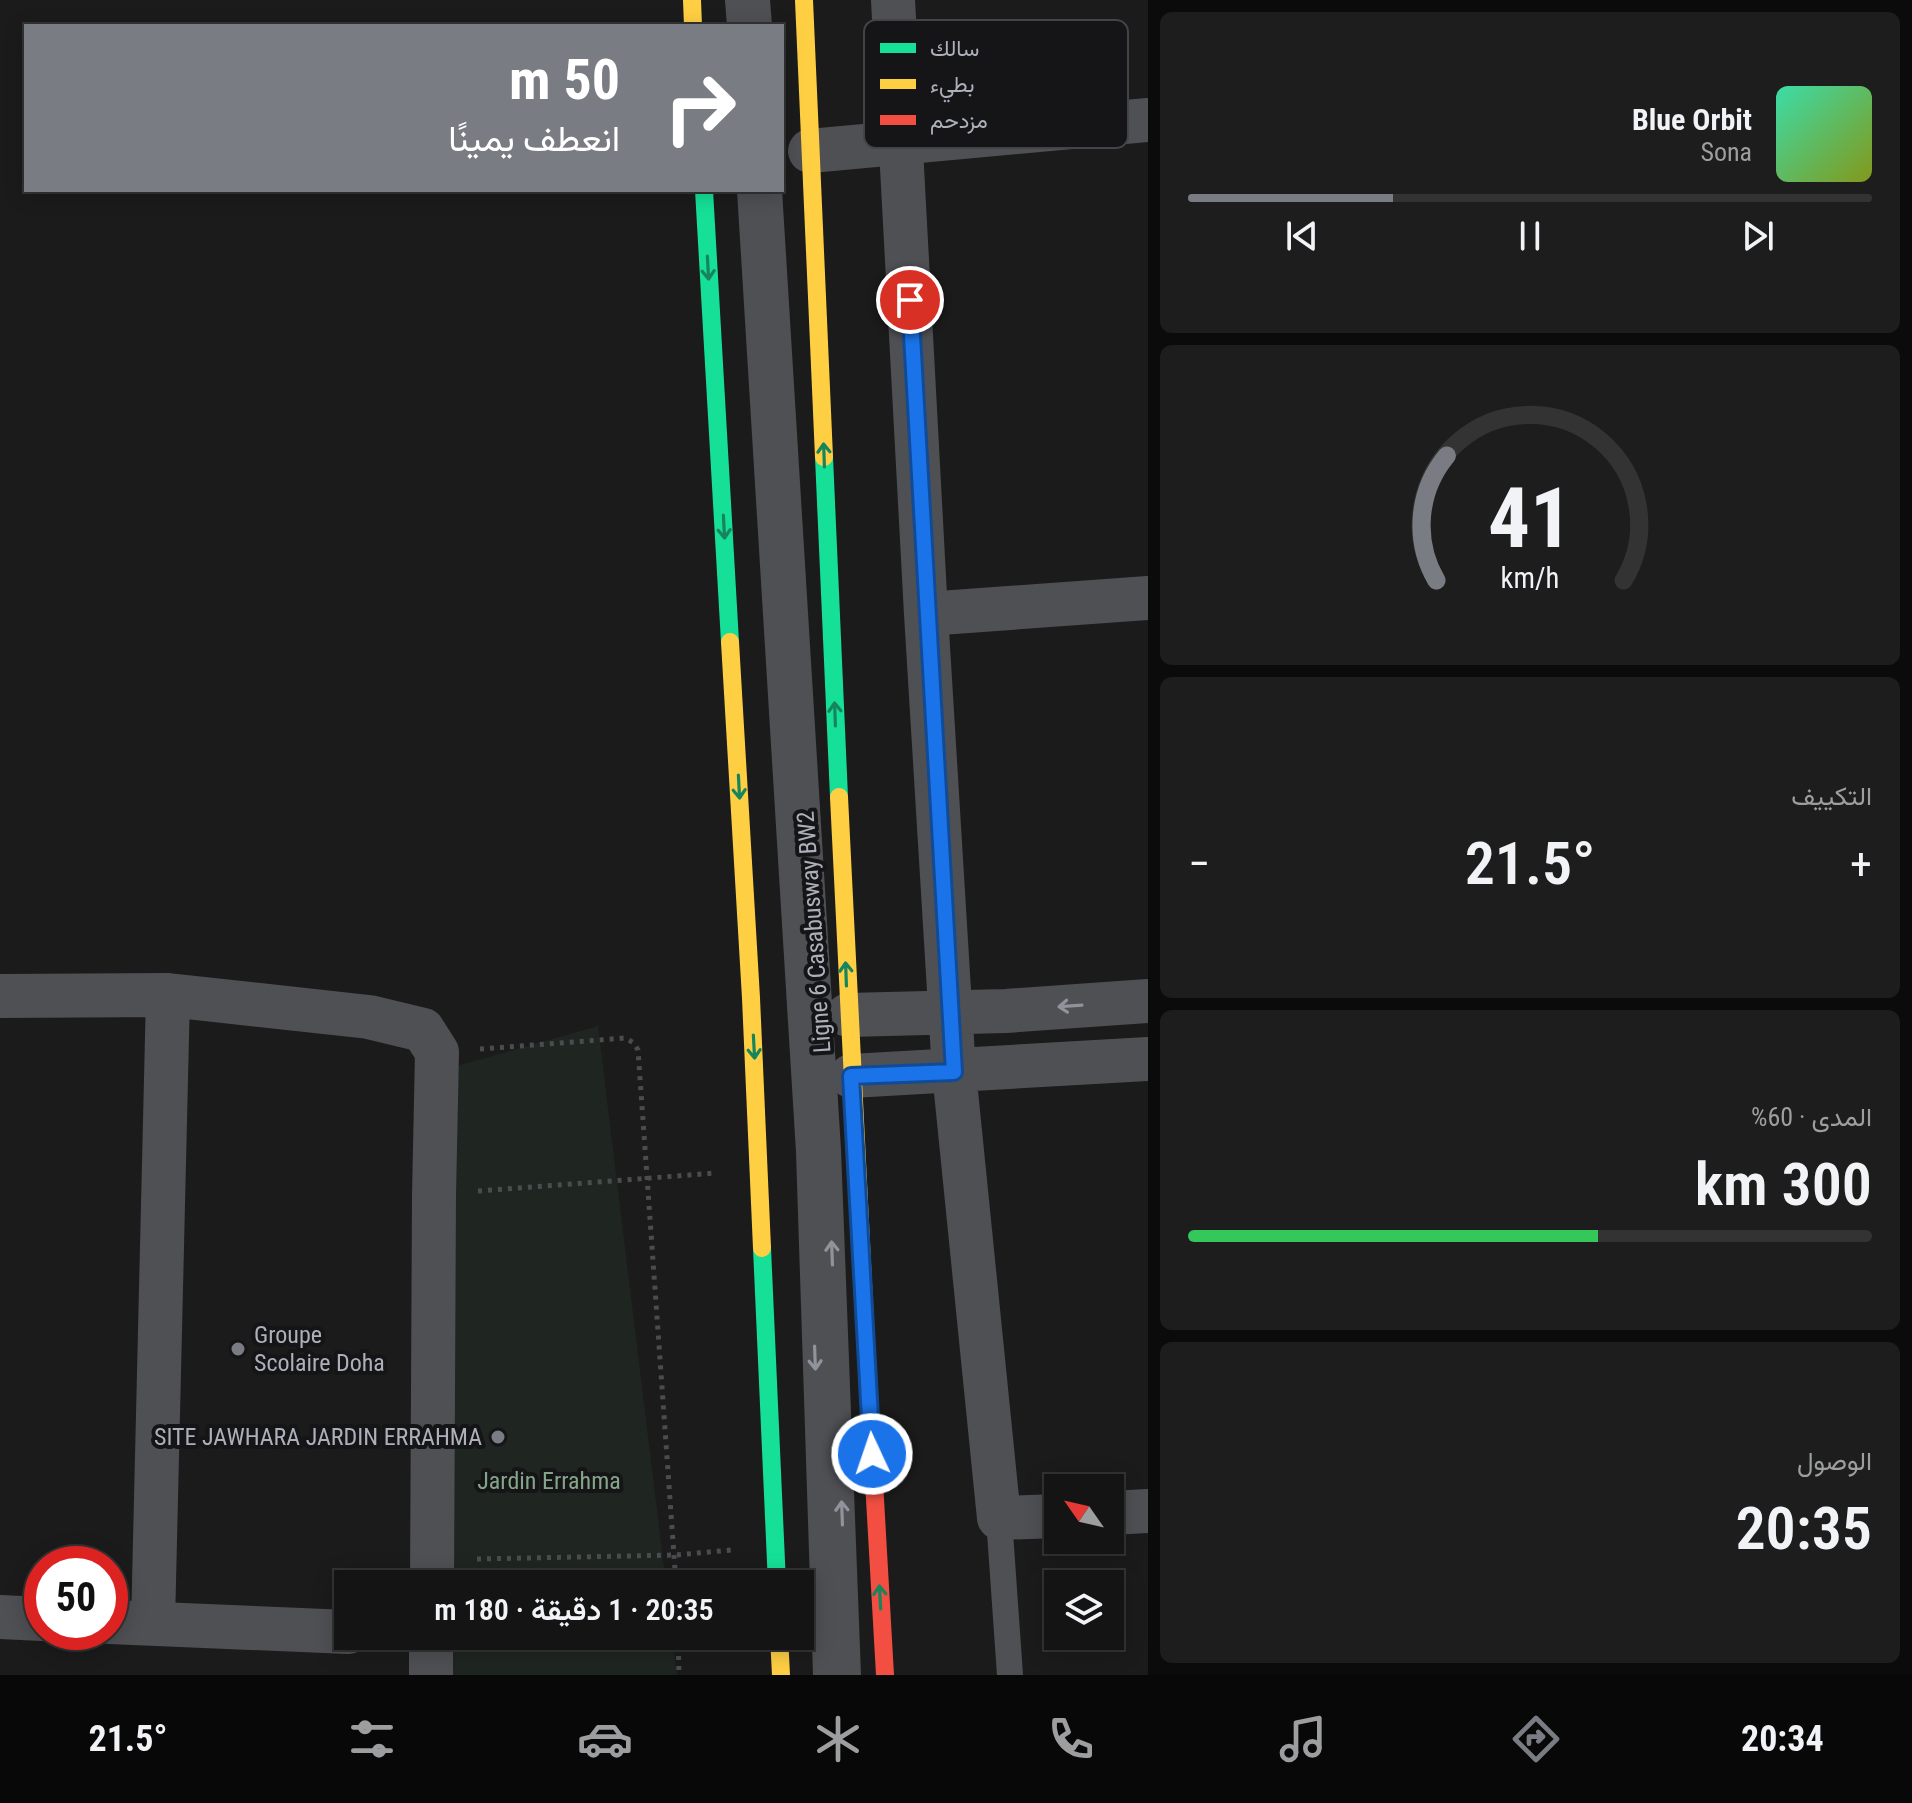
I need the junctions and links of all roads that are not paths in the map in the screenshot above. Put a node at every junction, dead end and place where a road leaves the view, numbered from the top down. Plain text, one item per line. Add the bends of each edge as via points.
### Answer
1 (692, 0) edge
2 (738, 0) edge
3 (757, 0) edge
4 (804, 0) edge
5 (893, 0) edge
6 (894, 20) edge
7 (693, 24) edge
8 (740, 24) edge
9 (759, 24) edge
10 (1148, 120) edge
11 (1128, 122) edge
12 (864, 146) edge
13 (901, 148) edge
14 (810, 151) junction
15 (704, 192) edge
16 (750, 192) edge
17 (769, 192) edge
18 (1148, 598) edge
19 (926, 614) junction
20 (168, 995) junction
21 (0, 996) edge
22 (1148, 1001) edge
23 (951, 1011) junction
24 (848, 1015) junction
25 (1148, 1059) edge
26 (954, 1072) junction
27 (851, 1076) junction
28 (1148, 1511) edge
29 (1124, 1512) edge
30 (1044, 1516) edge
31 (999, 1518) junction
32 (432, 1570) edge
33 (776, 1570) edge
34 (0, 1617) edge
35 (24, 1618) edge
36 (128, 1623) edge
37 (153, 1624) junction
38 (334, 1631) edge
39 (431, 1650) edge
40 (780, 1650) edge
41 (431, 1675) edge
42 (781, 1675) edge
43 (826, 1675) edge
44 (848, 1675) edge
45 (885, 1675) edge
46 (1010, 1675) edge

1 - 7 main road
2 - 8 lane
3 - 9 lane
4 - 14 main road
5 - 6 street
10 - 11 street
12 - 14 street
13 - 19 street
24 -> 14 main road
15 -> 33 main road
16 -> 43 lane, Ligne 6 Casabusway BW2 via 809,1152
44 -> 17 lane, Ligne 6 Casabusway BW2 via 828,1150
18 - 19 street
19 - 23 street
20 - 21 street
20 - 32 street via 399,1023 423,1030 437,1052
20 - 37 street
22 -> 23 street
23 - 24 street
23 - 26 street
24 - 27 main road
25 - 26 street
26 - 27 street
26 - 31 street
45 -> 27 main road
28 - 29 street
30 - 31 street
31 - 46 lane
34 - 35 street
36 - 37 street
37 - 38 street
39 - 41 street
40 - 42 main road

